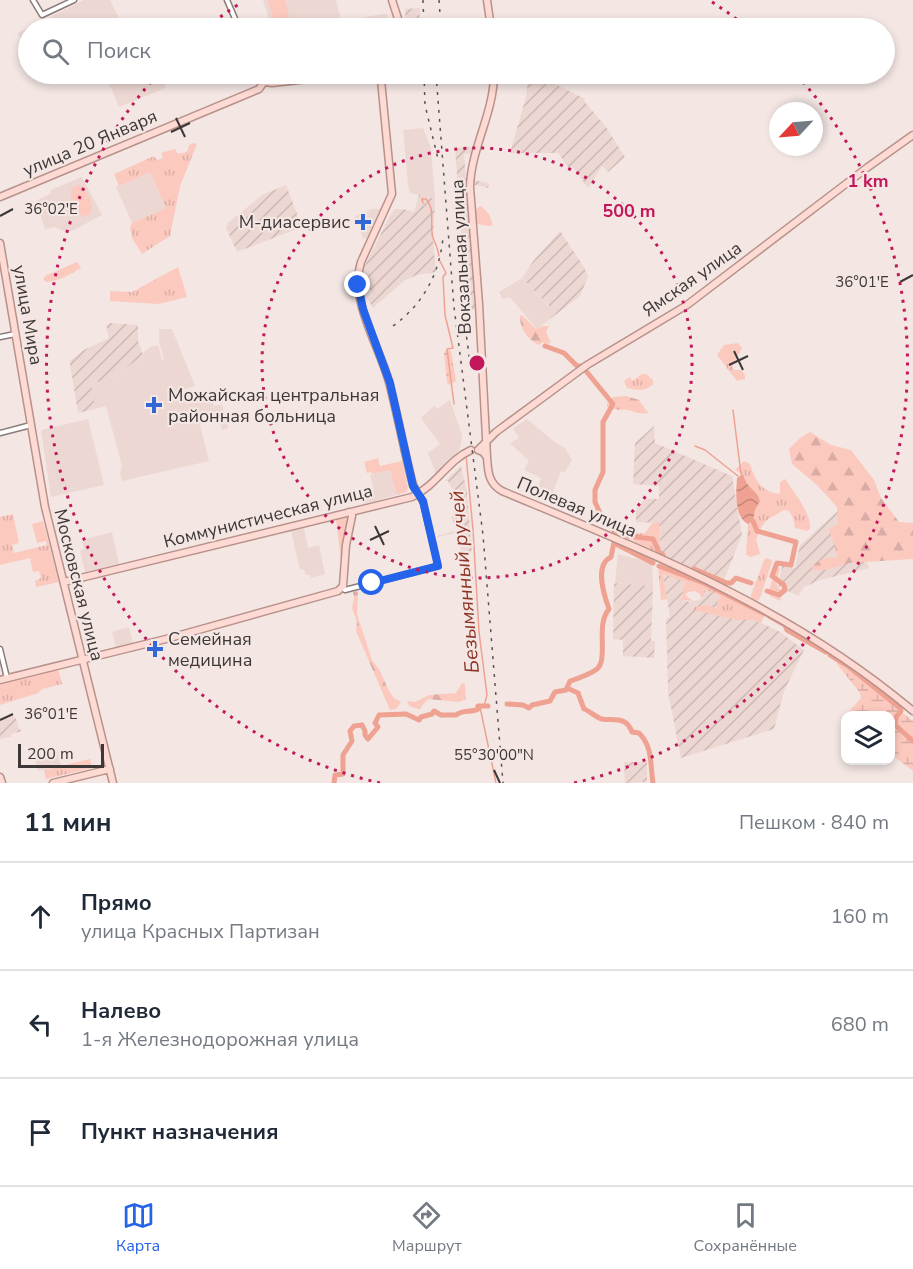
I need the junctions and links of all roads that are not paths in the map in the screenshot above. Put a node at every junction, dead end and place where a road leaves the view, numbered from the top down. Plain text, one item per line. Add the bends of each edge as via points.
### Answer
1 (33, 0) edge
2 (74, 0) edge
3 (227, 0) edge
4 (392, 0) edge
5 (487, 0) edge
6 (235, 18) edge
7 (398, 18) edge
8 (490, 18) edge
9 (261, 84) edge
10 (381, 84) edge
11 (493, 84) edge
12 (913, 135) edge
13 (0, 197) edge
14 (0, 243) edge
15 (15, 334) junction
16 (0, 337) edge
17 (26, 392) joint
18 (486, 421) junction
19 (32, 425) junction
20 (496, 432) junction
21 (0, 433) edge
22 (476, 449) junction
23 (418, 494) junction
24 (361, 509) junction
25 (348, 512) junction
26 (351, 521) junction
27 (64, 582) junction
28 (342, 590) junction
29 (0, 649) edge
30 (82, 660) junction
31 (4, 679) edge
32 (913, 711) edge
33 (110, 769) junction
34 (0, 777) edge
35 (2, 783) edge
36 (53, 783) edge
37 (113, 783) edge

1 - 2 street via 43,15
3 - 6 street
4 - 7 main road
5 - 8 main road
9 - 13 main road, улица 20 Января
10 - 23 main road via 391,195 362,261 358,285 390,383
11 - 18 main road, Вокзальная улица via 470,181
12 - 20 main road, Ямская улица via 687,305 587,365
14 - 15 main road, улица Мира
15 - 16 street
15 - 17 main road, улица Мира
17 - 19 main road, Московская улица
18 - 20 main road via 489,432
18 - 22 main road, Вокзальная улица via 486,433
19 - 21 street
19 - 27 main road, Московская улица via 45,507
20 - 22 main road, Ямская улица
22 - 23 main road, Коммунистическая улица
22 - 32 main road, Полевая улица via 487,457 489,478 498,489 725,588 845,659
23 - 24 main road, Коммунистическая улица
23 - 28 street via 438,566
24 - 25 main road, Коммунистическая улица
24 - 26 main road
25 - 26 main road via 352,514
25 - 27 main road, Коммунистическая улица
26 - 28 main road
27 - 30 main road, Московская улица
28 - 30 main road
29 - 31 street
30 - 31 main road
30 - 33 main road, Московская улица
33 - 36 main road
33 - 37 main road, Московская улица
34 - 35 main road

